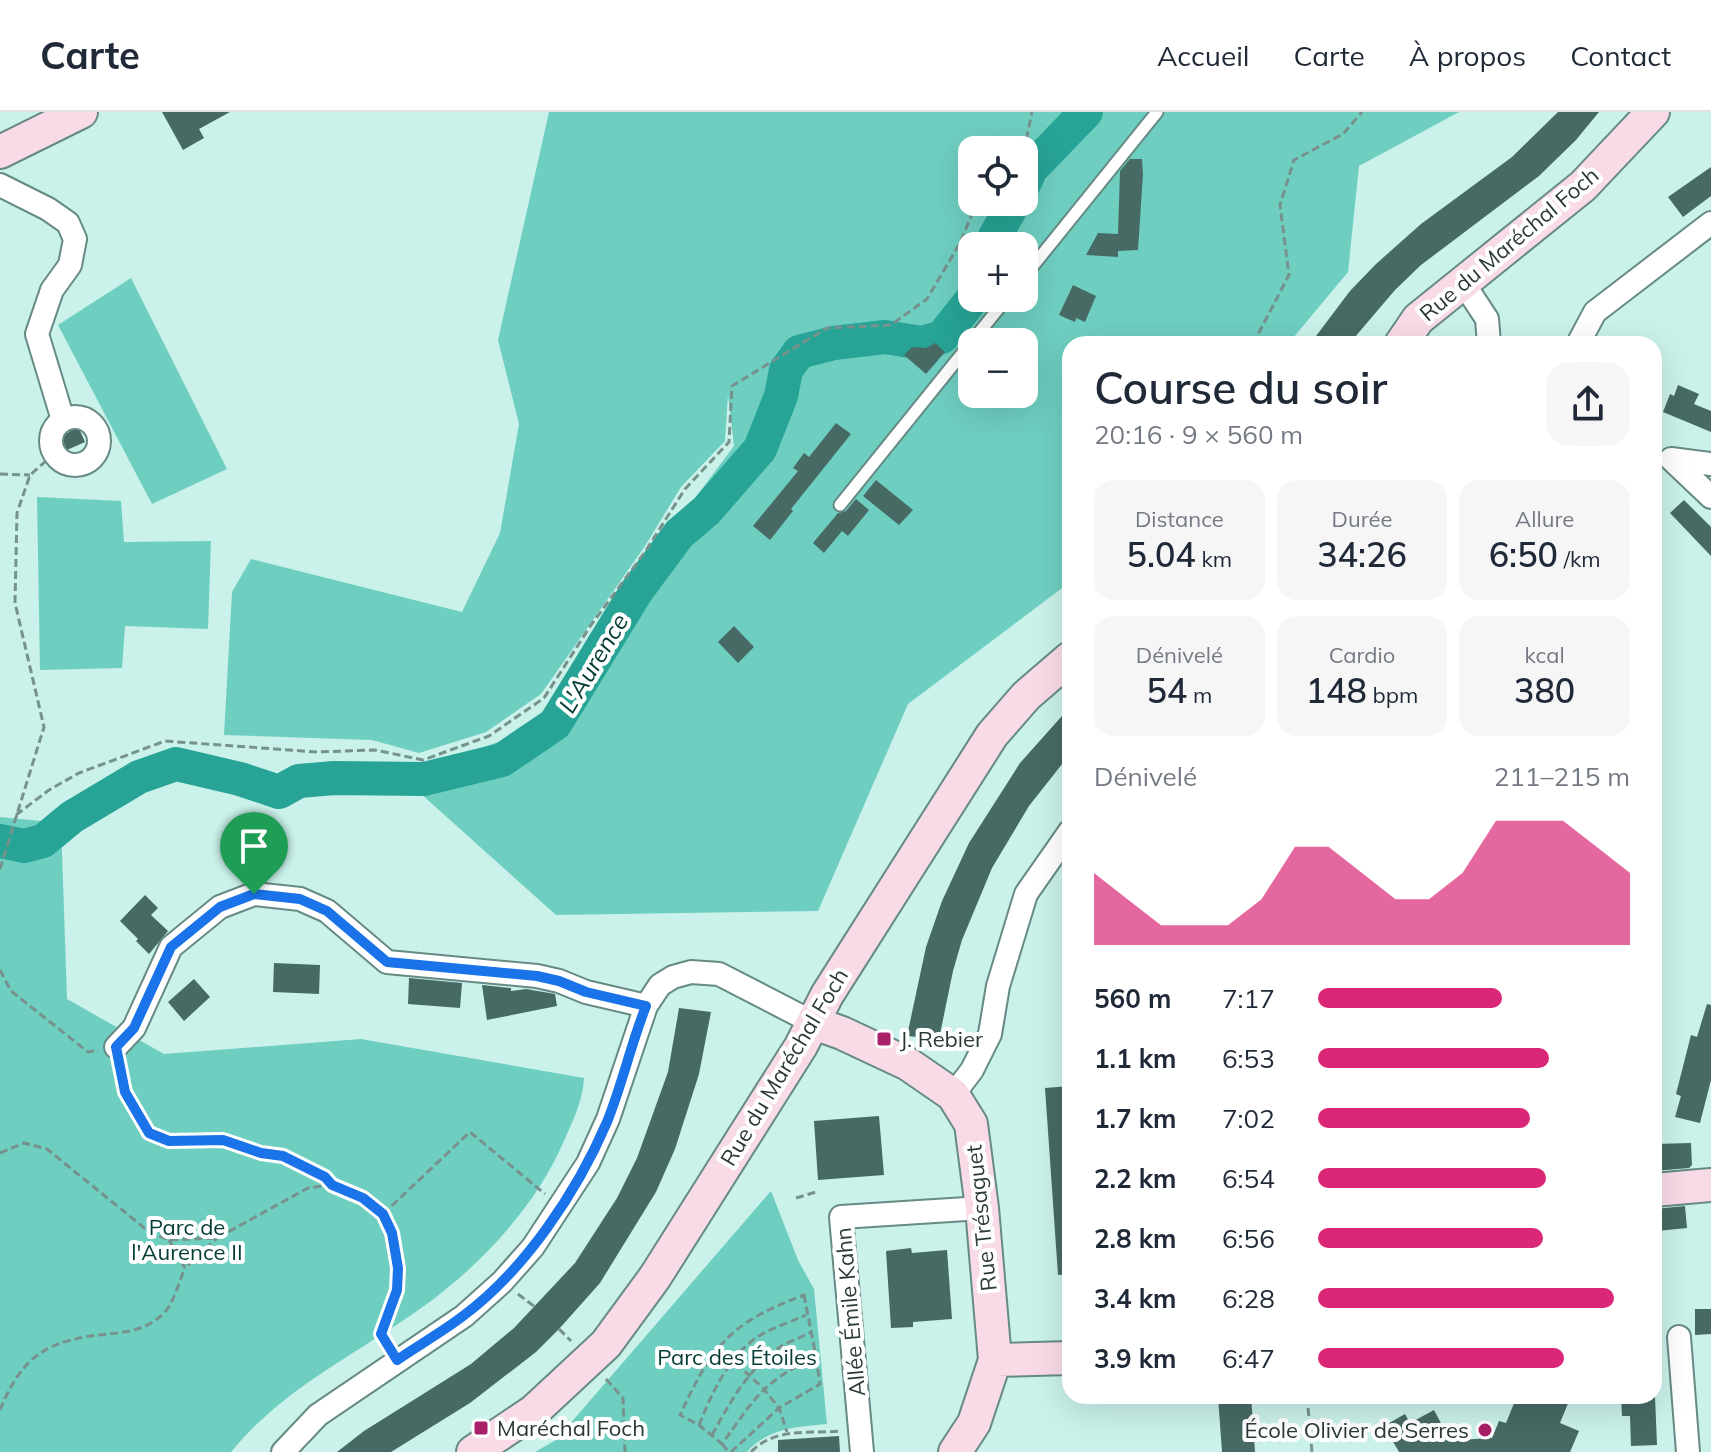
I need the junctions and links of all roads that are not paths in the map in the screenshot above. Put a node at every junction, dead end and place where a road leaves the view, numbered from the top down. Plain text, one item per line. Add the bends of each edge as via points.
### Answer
1 (81, 112) edge
2 (1157, 112) edge
3 (1653, 112) edge
4 (0, 152) edge
5 (0, 185) edge
6 (1711, 223) edge
7 (1038, 260) edge
8 (1462, 281) junction
9 (996, 312) edge
10 (1406, 336) edge
11 (1488, 336) edge
12 (1582, 336) edge
13 (63, 420) junction
14 (1711, 464) edge
15 (1711, 497) edge
16 (840, 505) dead end
17 (1062, 665) edge
18 (1062, 842) edge
19 (646, 1006) junction
20 (814, 1023) junction
21 (116, 1047) road end
22 (953, 1095) junction
23 (1710, 1182) edge
24 (1662, 1189) edge
25 (982, 1208) junction
26 (1679, 1337) dead end
27 (1062, 1358) edge
28 (995, 1360) junction
29 (283, 1452) edge
30 (473, 1452) edge
31 (862, 1452) edge
32 (955, 1452) edge
33 (1688, 1452) edge

1 - 4 street
2 - 7 lane
3 - 8 street, Rue du Maréchal Foch via 1583,186
5 - 13 street via 68,223 75,239 70,265 52,290 37,334
6 - 12 street via 1595,312
8 - 10 street, Rue du Maréchal Foch
8 - 11 street via 1487,319
9 - 16 lane
13 - 13 street via 86,420 97,432 98,447 89,460 75,465 54,454 50,439
14 - 15 street via 1671,459
17 - 20 street, Rue du Maréchal Foch via 992,735
18 - 22 street via 1026,894 998,986 990,1034
19 - 20 street via 660,985 673,977 704,972 746,986
19 - 21 street via 537,976 387,962 327,911 300,899 254,894 220,907 171,947 134,1028
19 - 29 street via 588,1163 533,1247 464,1316 318,1415
20 - 22 street, Rue Trésaguet via 908,1064
20 - 30 street, Rue du Maréchal Foch via 655,1277 606,1344 534,1411
22 - 25 street, Rue Trésaguet via 971,1124
23 - 24 street
25 - 28 street, Rue Trésaguet
25 - 31 street, Allée Émile Kahn via 841,1217
26 - 33 street
27 - 28 street
28 - 32 street via 974,1423

